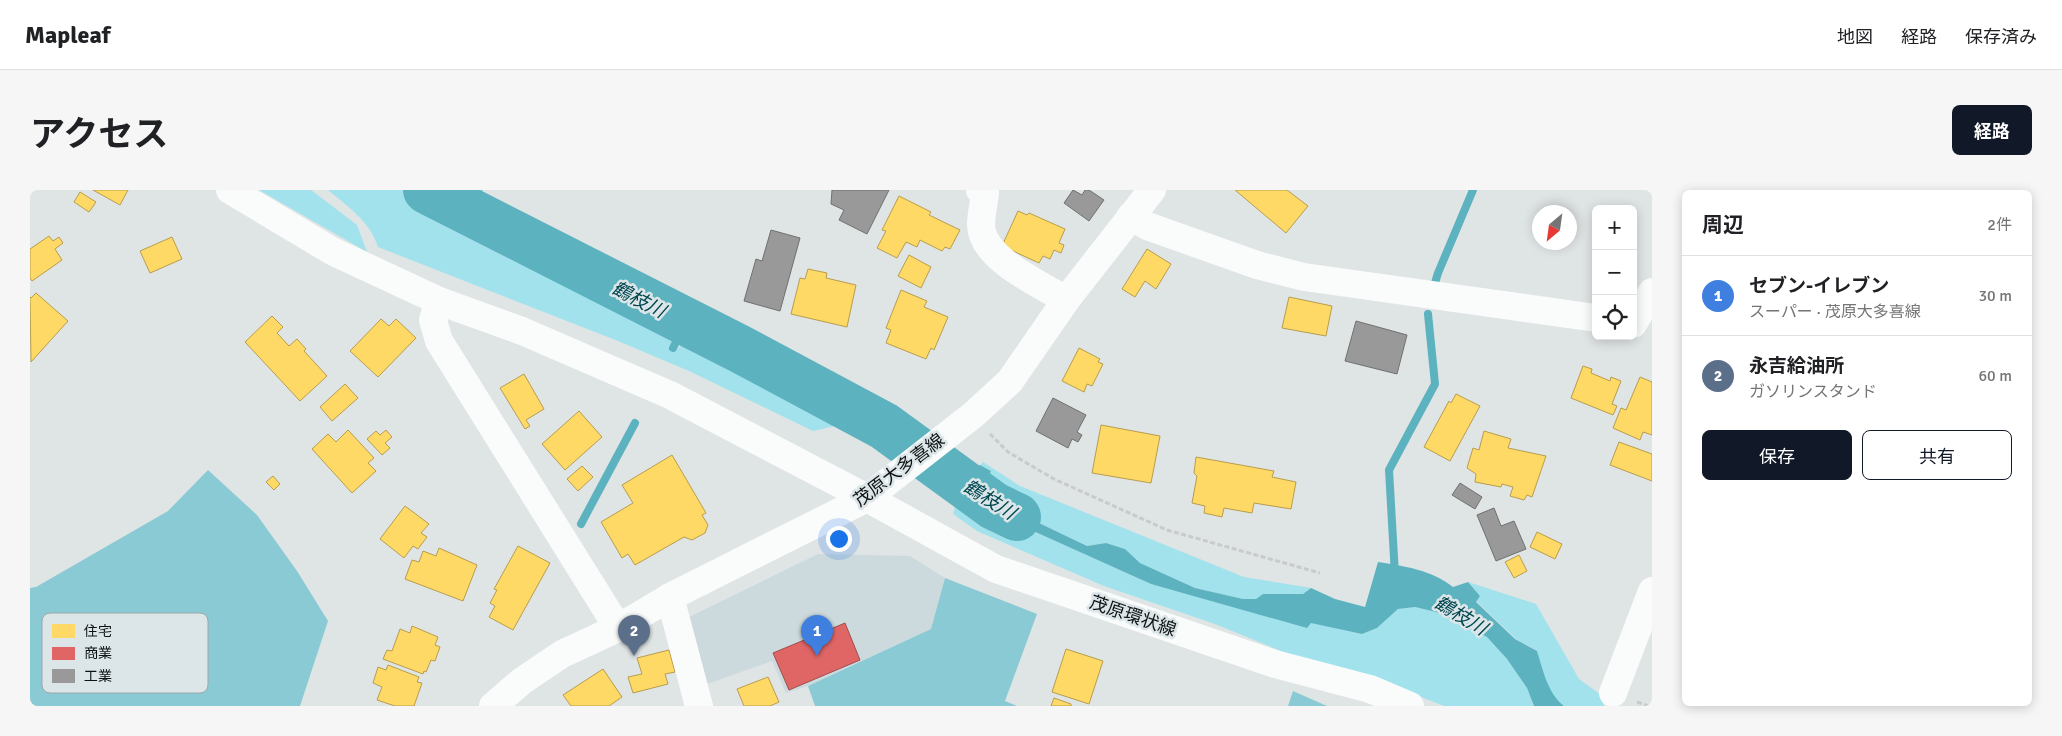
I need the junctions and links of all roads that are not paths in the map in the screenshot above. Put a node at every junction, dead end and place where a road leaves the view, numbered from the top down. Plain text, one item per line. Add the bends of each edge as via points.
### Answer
1 (230, 190) edge
2 (980, 190) edge
3 (1152, 190) edge
4 (1131, 216) junction
5 (1652, 292) edge
6 (1066, 300) junction
7 (439, 301) junction
8 (1592, 317) edge
9 (1637, 317) edge
10 (1637, 329) edge
11 (1652, 334) edge
12 (868, 498) junction
13 (1652, 591) edge
14 (670, 597) junction
15 (618, 628) junction
16 (1613, 693) dead end
17 (493, 706) edge
18 (699, 706) edge
19 (1410, 706) edge

1 - 7 main road, 茂原環状線 via 332,251
2 - 6 main road via 985,193 981,226 1000,261
3 - 4 main road, 茂原大多喜線
4 - 6 main road, 茂原大多喜線
4 - 8 main road via 1147,226 1257,265 1304,277
5 - 9 main road
6 - 12 main road, 茂原大多喜線 via 1010,381
7 - 12 main road, 茂原環状線 via 522,331 670,395
7 - 15 main road via 433,320 440,341
10 - 11 main road
12 - 14 main road, 茂原大多喜線
12 - 19 main road, 茂原環状線 via 996,569 1275,664 1370,689
13 - 16 main road
14 - 15 main road, 茂原大多喜線
14 - 18 main road
15 - 17 main road, 茂原大多喜線 via 562,654

